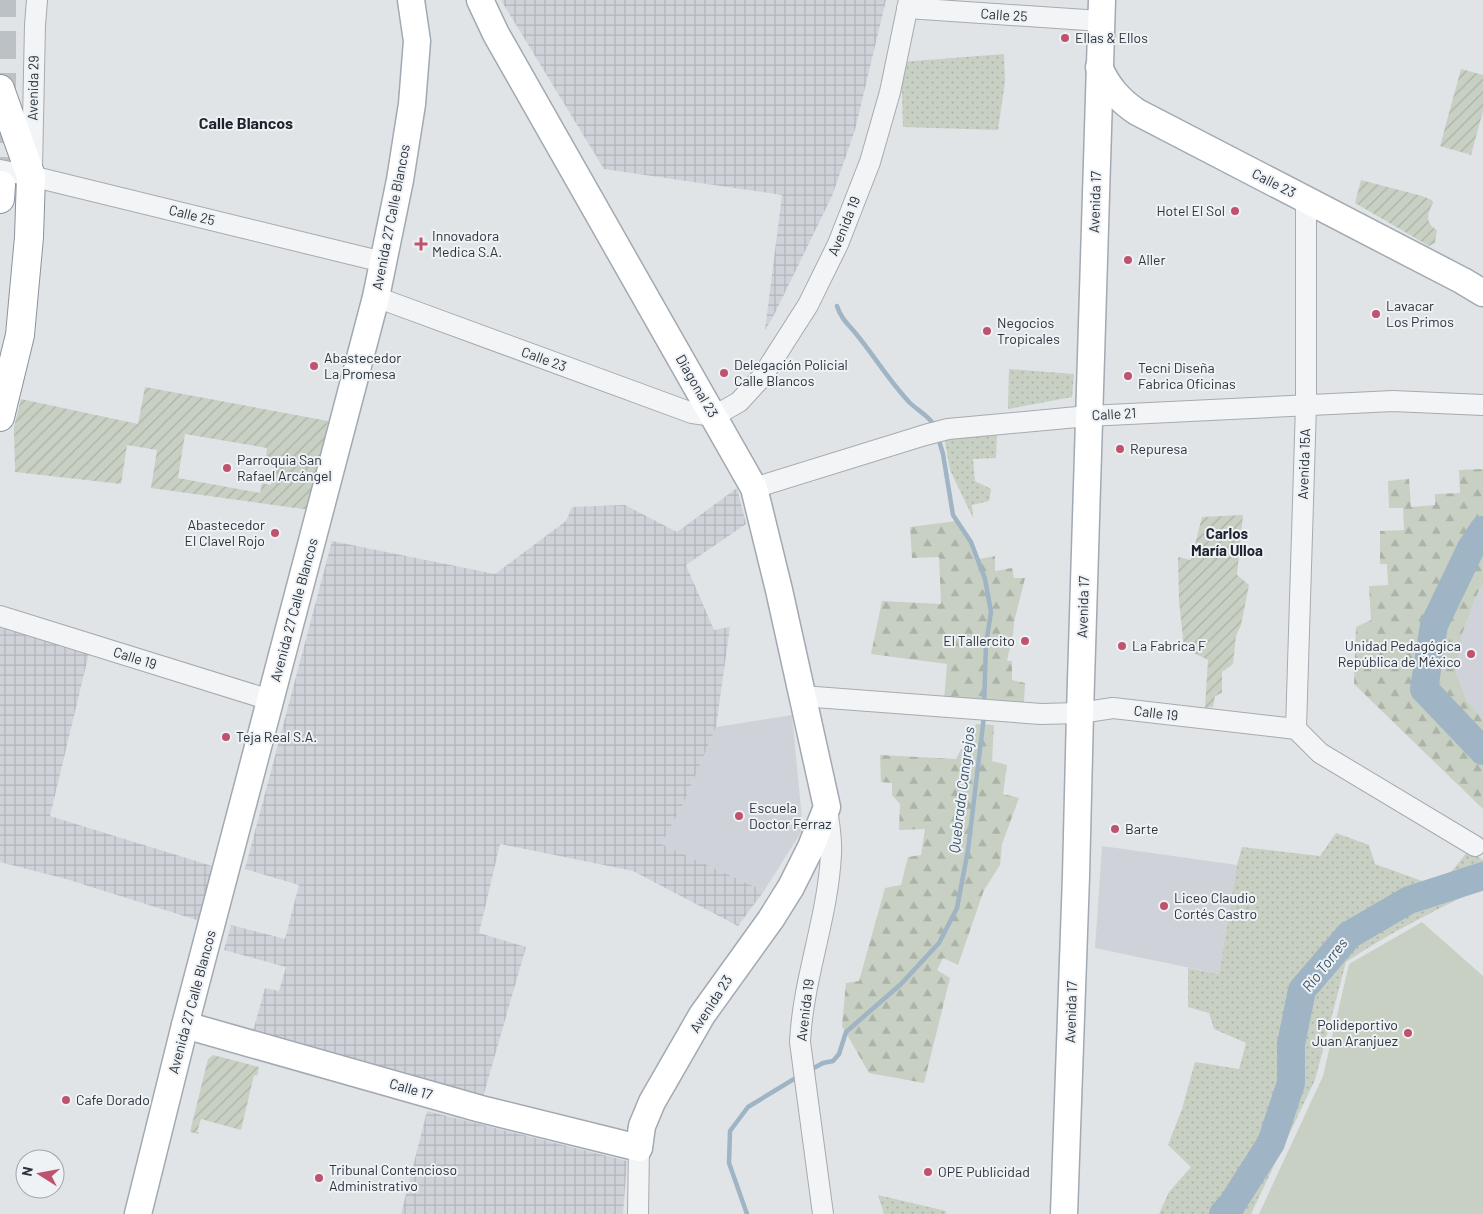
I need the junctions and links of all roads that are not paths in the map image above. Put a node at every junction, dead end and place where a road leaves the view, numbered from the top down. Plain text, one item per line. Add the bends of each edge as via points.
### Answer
1 (37, 0) edge
2 (411, 0) edge
3 (480, 0) edge
4 (908, 4) edge
5 (1101, 11) edge
6 (1099, 67) junction
7 (0, 90) edge
8 (1149, 119) junction
9 (1097, 144) junction
10 (0, 170) edge
11 (32, 176) junction
12 (0, 185) edge
13 (0, 198) edge
14 (1306, 200) junction
15 (383, 262) junction
16 (1476, 287) edge
17 (376, 296) junction
18 (1306, 405) junction
19 (1483, 405) edge
20 (714, 416) junction
21 (1088, 416) junction
22 (0, 417) edge
23 (754, 488) junction
24 (0, 616) edge
25 (802, 696) junction
26 (270, 700) junction
27 (1080, 713) junction
28 (1296, 730) junction
29 (827, 807) junction
30 (1475, 846) dead end
31 (186, 1025) junction
32 (639, 1148) junction
33 (138, 1214) edge
34 (638, 1214) edge
35 (824, 1214) edge
36 (1064, 1214) edge

1 - 11 street, Avenida 29
2 - 15 main road, Avenida 27 Calle Blancos via 417,41 412,104
3 - 20 main road, Diagonal 23 via 496,34
4 - 5 street, Calle 25
4 - 20 street, Avenida 19 via 890,92 870,162 838,244 808,305 762,377 739,402
5 - 6 main road, Avenida 17
6 - 8 main road, Calle 23 via 1117,96
6 - 9 main road, Avenida 17
7 - 11 highway
8 - 9 main road via 1132,120 1116,126
8 - 14 main road, Calle 23
9 - 21 main road, Avenida 17
10 - 11 street, Calle 25
11 - 15 street, Calle 25
11 - 22 highway via 20,335
12 - 13 highway
14 - 16 main road, Calle 23
14 - 18 street, Avenida 15A
15 - 17 main road, Avenida 27 Calle Blancos
17 - 20 street, Calle 23 via 668,405
17 - 26 main road, Avenida 27 Calle Blancos
18 - 19 street, Calle 21 via 1393,401
18 - 21 street, Calle 21
18 - 28 street, Avenida 15A
20 - 23 main road, Diagonal 23
21 - 23 street, Calle 21 via 948,429
21 - 27 main road, Avenida 17
23 - 25 main road, Diagonal 23
24 - 26 street, Calle 19
25 - 27 street, Calle 19 via 971,710
25 - 29 main road, Diagonal 23
26 - 31 main road, Avenida 27 Calle Blancos
27 - 28 street, Calle 19 via 1113,708
27 - 36 main road, Avenida 17
28 - 30 street via 1320,753
29 - 32 main road, Avenida 23 via 791,887 702,1015 652,1102 642,1126
29 - 35 street, Avenida 19 via 831,852 829,874 801,1016 804,1084
31 - 32 main road, Calle 17 via 481,1108
31 - 33 main road, Avenida 27 Calle Blancos
32 - 34 street, Avenida 23

